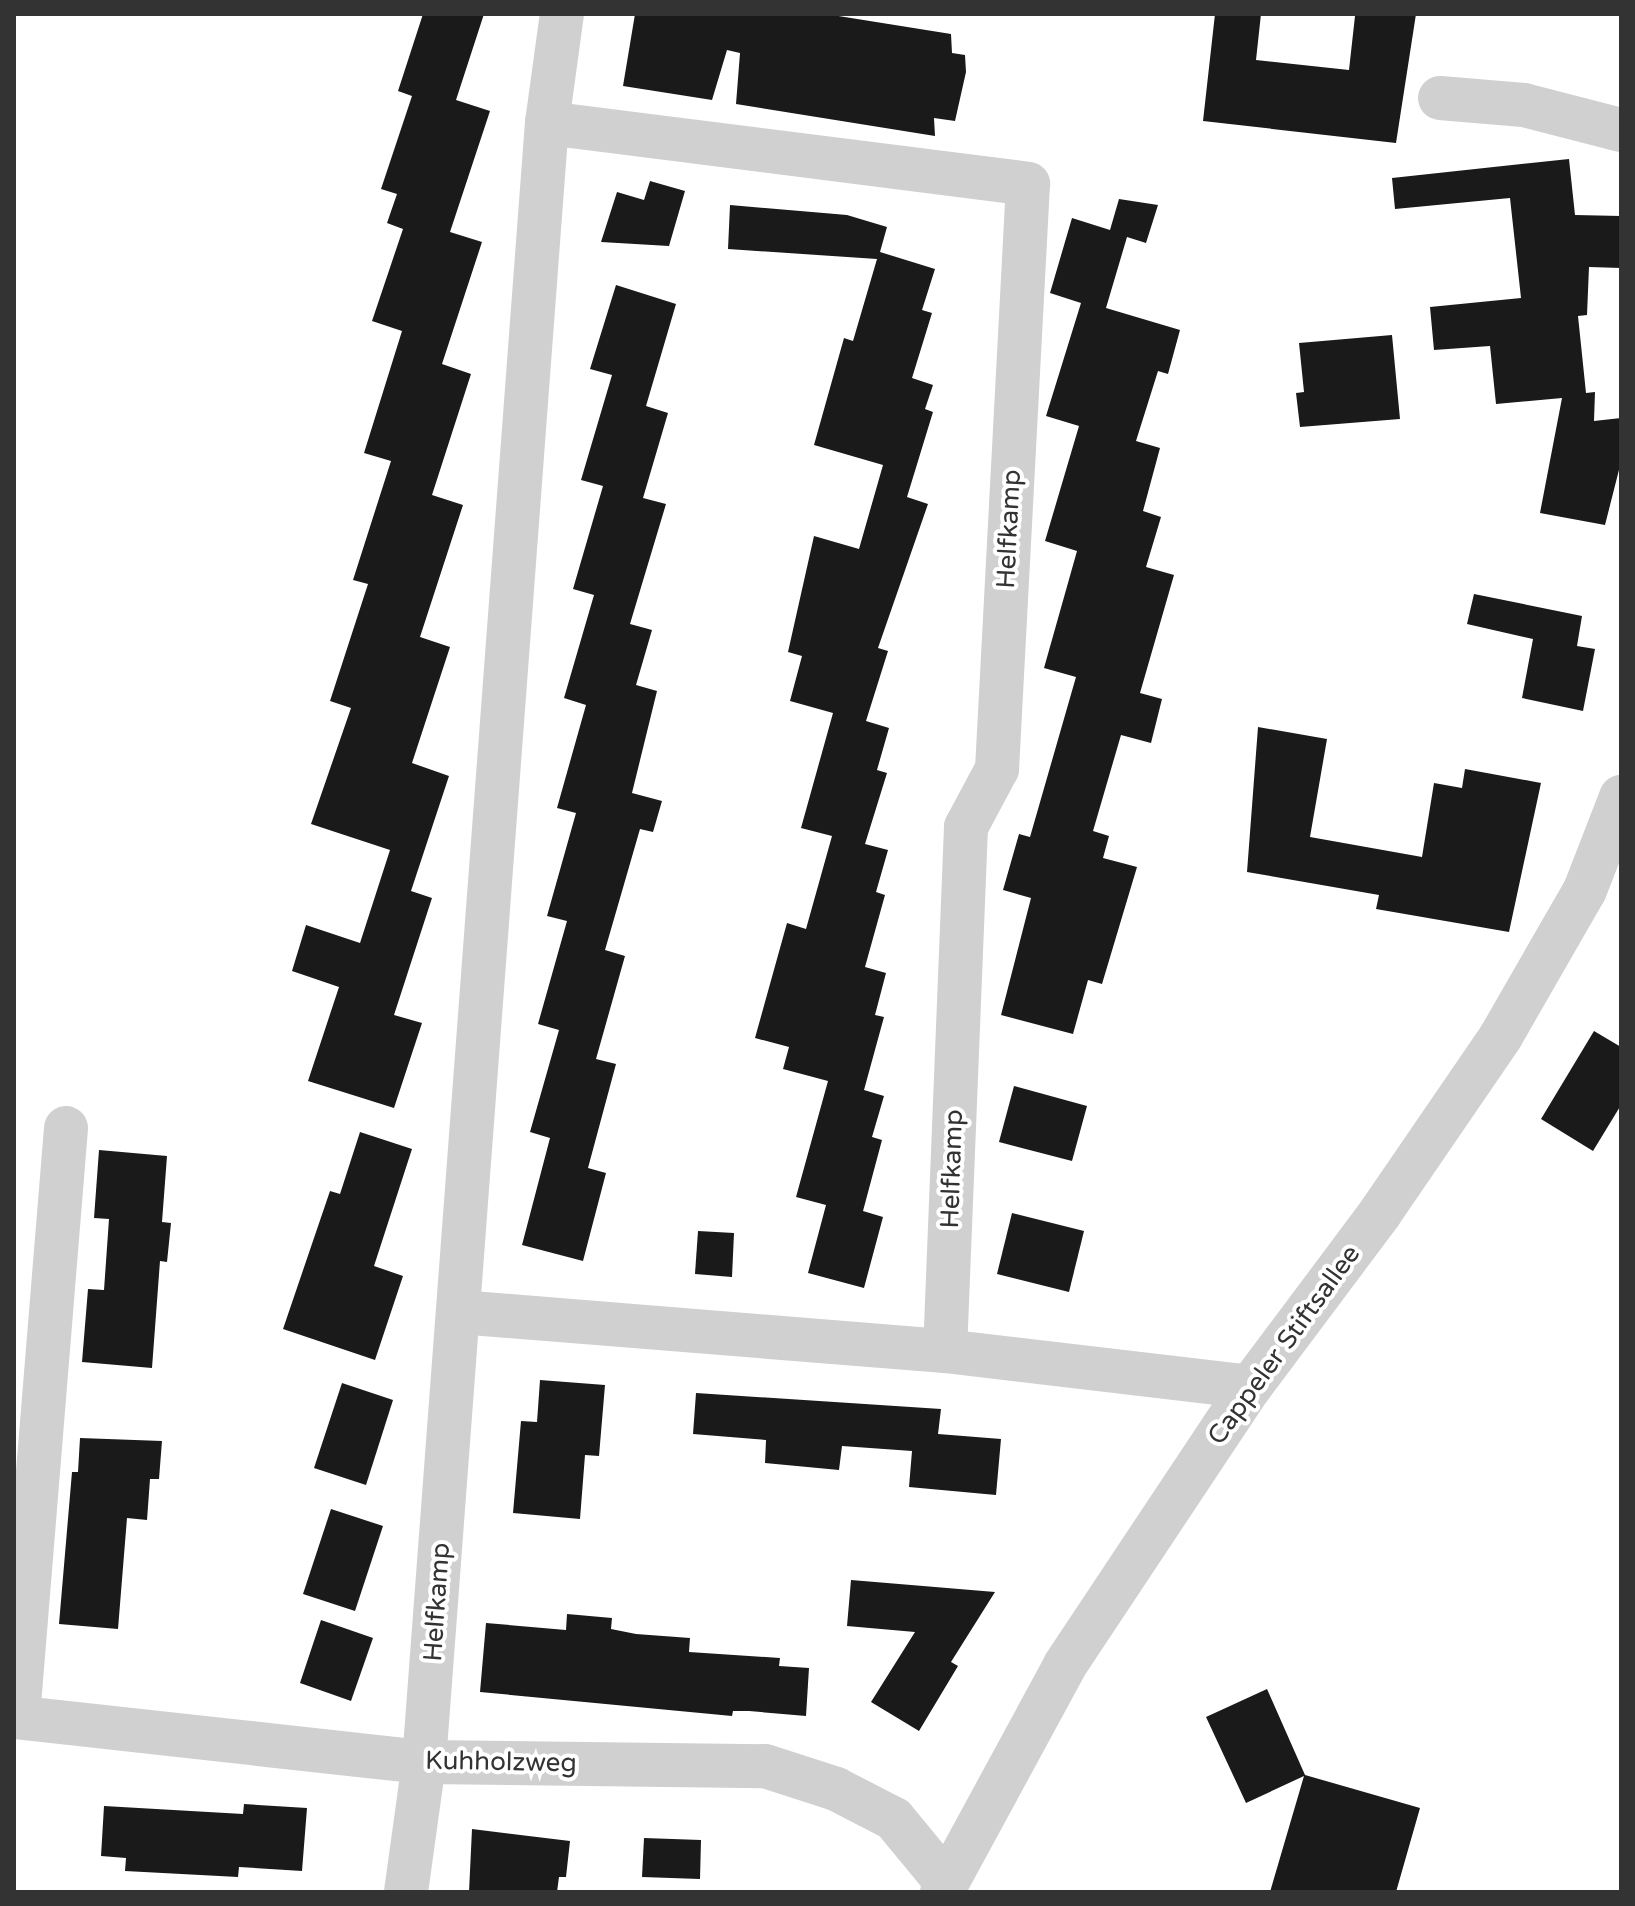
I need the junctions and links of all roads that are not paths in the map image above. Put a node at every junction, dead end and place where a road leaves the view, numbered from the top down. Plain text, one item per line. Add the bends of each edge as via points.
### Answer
1 (562, 14) edge
2 (1440, 98) dead end
3 (547, 123) junction
4 (1621, 130) edge
5 (1621, 797) edge
6 (66, 1128) dead end
7 (459, 1312) junction
8 (31, 1336) edge
9 (945, 1351) junction
10 (1250, 1387) junction
11 (16, 1717) edge
12 (424, 1762) junction
13 (944, 1887) edge
14 (406, 1892) edge

1 - 3 street, Helfkamp
2 - 4 street via 1524,105
3 - 7 street, Helfkamp
3 - 9 street, Helfkamp via 1028,184 997,769 966,827
5 - 10 street, Cappeler Stiftsallee via 1585,890 1501,1036 1380,1213
6 - 8 street, Kuhholzweg
7 - 9 street
7 - 12 street, Helfkamp
8 - 11 street, Kuhholzweg
9 - 10 street
10 - 13 street, Cappeler Stiftsallee via 1065,1665
11 - 12 street, Kuhholzweg
12 - 13 street, Kuhholzweg via 765,1766 836,1789 894,1819
12 - 14 street, Helfkamp

